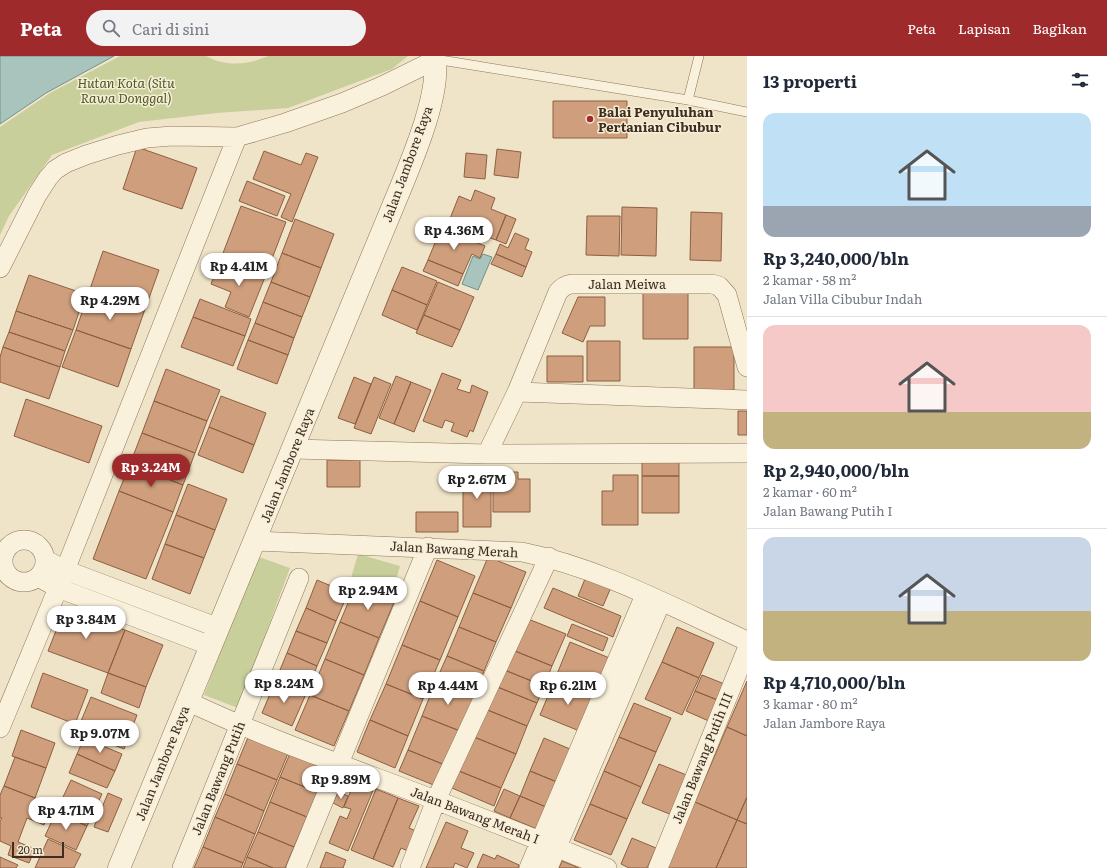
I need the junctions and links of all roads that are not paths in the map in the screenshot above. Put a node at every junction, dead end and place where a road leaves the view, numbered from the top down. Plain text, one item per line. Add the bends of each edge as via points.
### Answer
1 (699, 56) edge
2 (434, 58) edge
3 (688, 100) junction
4 (747, 112) edge
5 (237, 137) junction
6 (0, 268) edge
7 (747, 368) edge
8 (517, 392) junction
9 (747, 400) edge
10 (293, 449) junction
11 (747, 453) edge
12 (487, 454) junction
13 (255, 541) junction
14 (4, 546) edge
15 (428, 547) junction
16 (548, 557) junction
17 (42, 568) junction
18 (65, 570) junction
19 (3, 572) edge
20 (299, 578) dead end
21 (58, 588) junction
22 (653, 598) junction
23 (215, 637) junction
24 (747, 641) edge
25 (747, 648) edge
26 (187, 700) junction
27 (239, 724) junction
28 (0, 728) edge
29 (338, 763) junction
30 (436, 800) junction
31 (548, 843) junction
32 (119, 868) edge
33 (182, 868) edge
34 (296, 868) edge
35 (410, 868) edge
36 (529, 868) edge
37 (548, 868) edge
38 (607, 868) edge
39 (658, 868) edge

1 - 3 lane
2 - 3 lane
2 - 5 street via 382,86 342,103
2 - 10 street, Jalan Jambore Raya via 434,86 425,122
3 - 4 lane
5 - 6 street via 147,138 86,155 55,170 44,183
5 - 18 street
7 - 8 street, Jalan Meiwa via 727,295 719,286 571,284 561,287 558,292
8 - 9 street
8 - 12 street, Jalan Meiwa
10 - 12 street
10 - 13 street, Jalan Jambore Raya
11 - 12 street
13 - 15 street, Jalan Bawang Merah
13 - 23 street, Jalan Jambore Raya
14 - 17 street via 20,540 35,542 44,553
14 - 19 street
15 - 16 street, Jalan Bawang Merah via 522,552
15 - 29 street
16 - 22 street, Jalan Bawang Merah
16 - 30 street
17 - 18 street
17 - 19 street via 32,581 18,581
17 - 21 street
18 - 21 street
18 - 23 street
20 - 27 street, Jalan Bawang Putih
21 - 23 street
21 - 28 street
22 - 24 street, Jalan Bawang Merah
22 - 31 street
23 - 26 street, Jalan Jambore Raya
25 - 39 street, Jalan Bawang Putih III
26 - 27 street, Jalan Bawang Merah I
26 - 32 street, Jalan Jambore Raya
27 - 29 street, Jalan Bawang Merah I
27 - 33 street, Jalan Bawang Putih
29 - 30 street, Jalan Bawang Merah I
29 - 34 street
30 - 31 street, Jalan Bawang Merah I
30 - 35 street
31 - 36 street
31 - 37 street
31 - 38 street, Jalan Bawang Merah I

